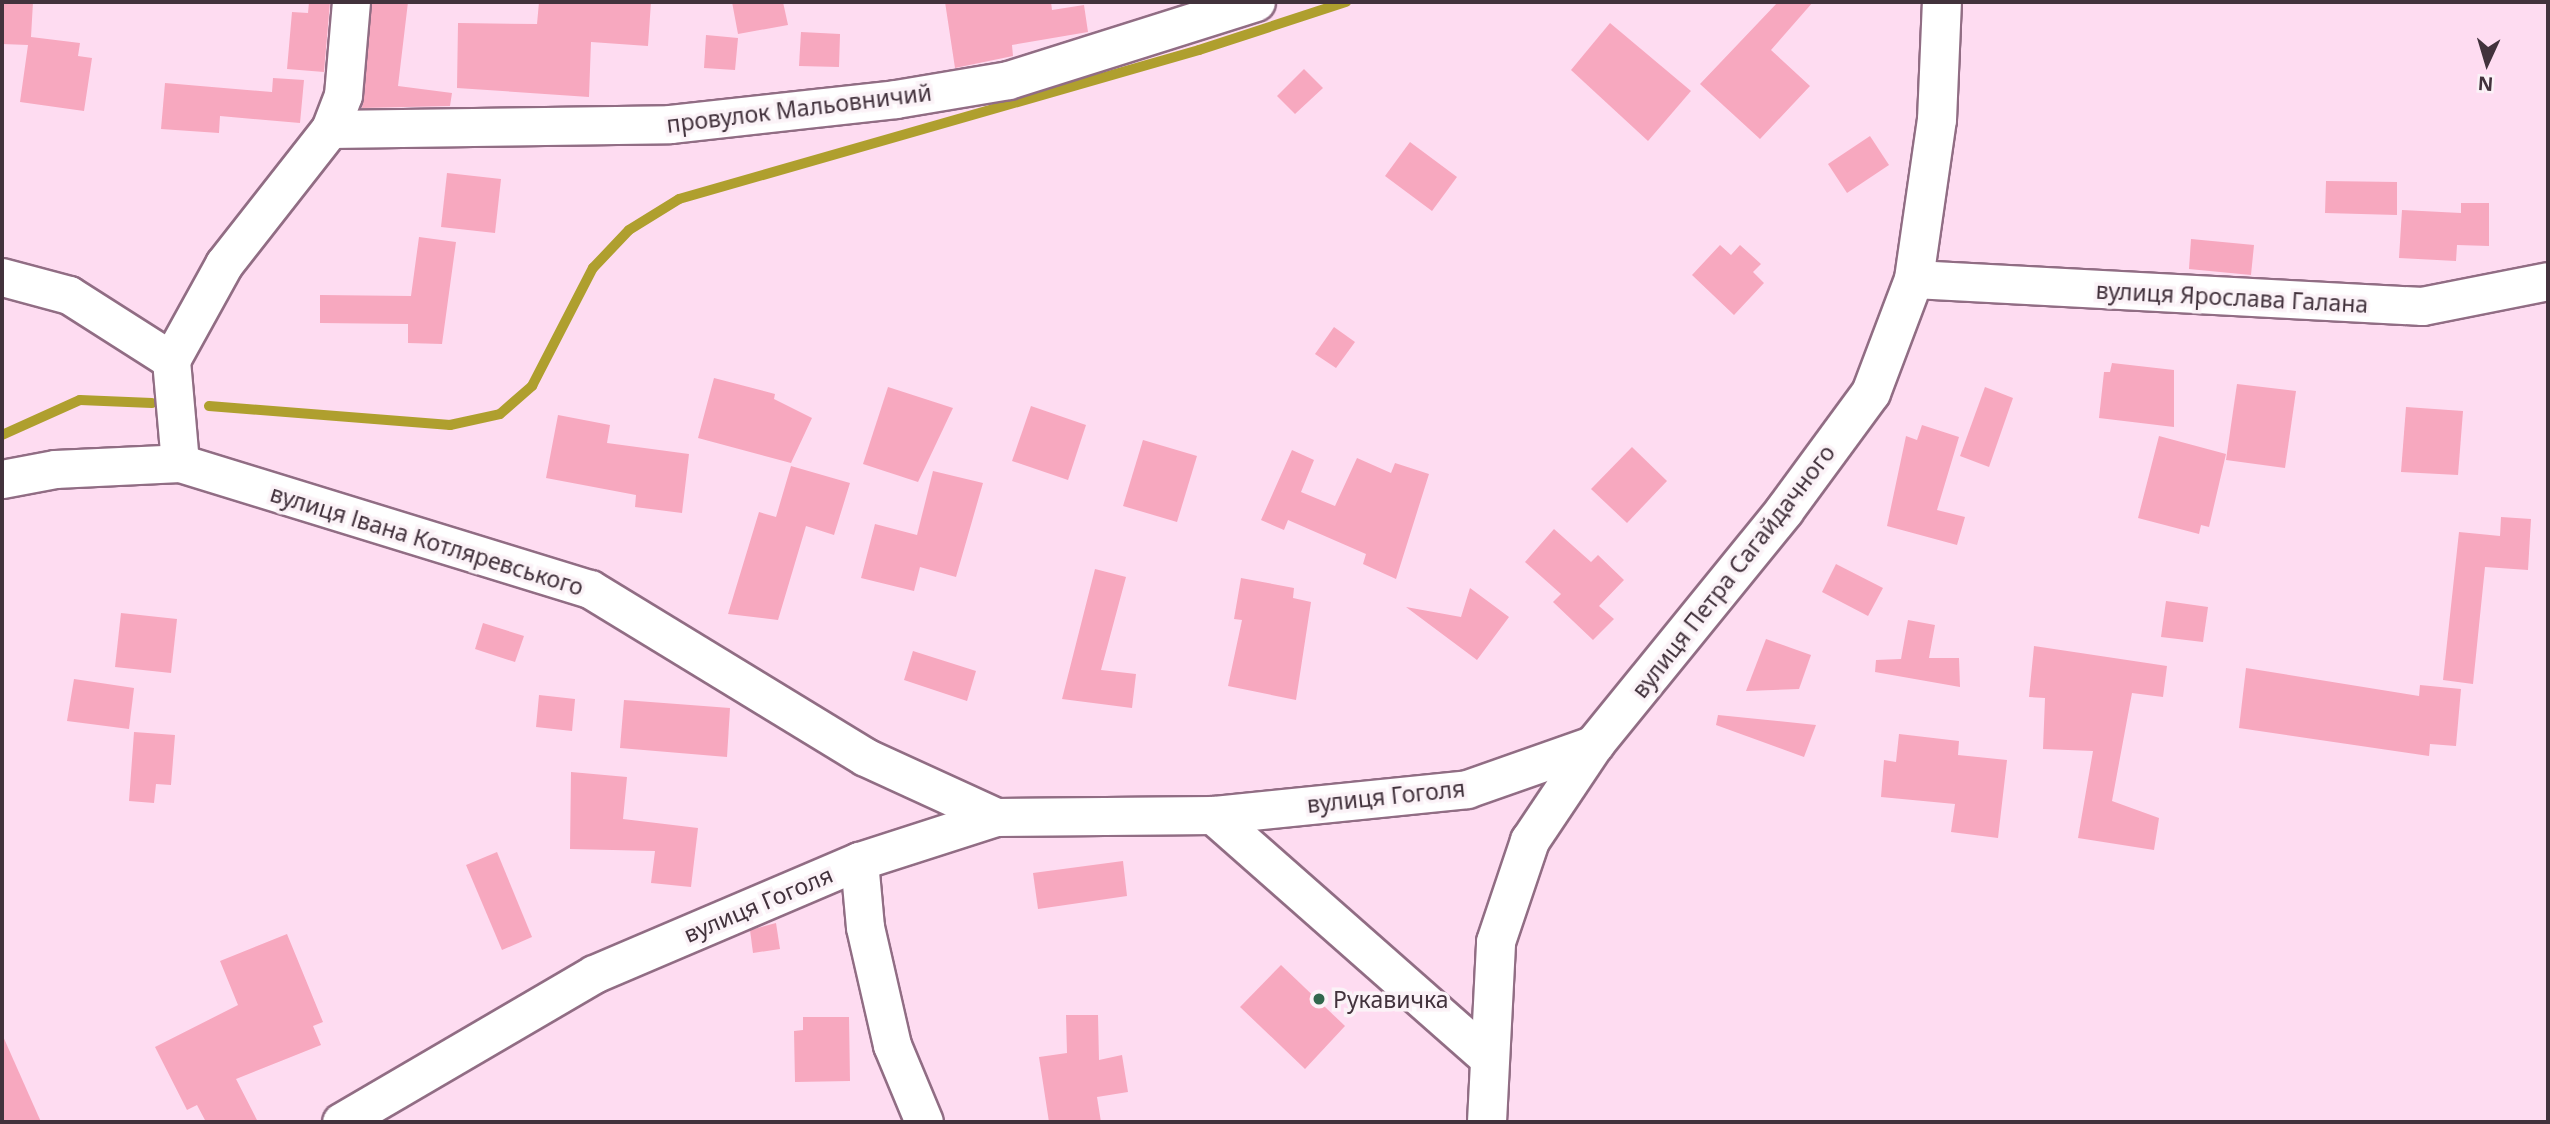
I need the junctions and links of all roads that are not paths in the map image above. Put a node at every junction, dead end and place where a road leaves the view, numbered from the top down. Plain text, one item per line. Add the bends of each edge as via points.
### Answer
1 (351, 2) edge
2 (1256, 2) edge
3 (1942, 2) edge
4 (330, 129) junction
5 (2, 277) edge
6 (1914, 279) junction
7 (2548, 281) edge
8 (171, 360) junction
9 (180, 463) junction
10 (2, 479) edge
11 (1595, 744) junction
12 (1213, 815) junction
13 (996, 817) junction
14 (859, 861) junction
15 (1485, 1055) junction
16 (341, 1122) edge
17 (924, 1122) edge
18 (1487, 1122) edge

1 - 4 street via 343,95
2 - 4 street, провулок Мальовничий via 1008,79 896,99 670,124
3 - 6 street, вулиця Петра Сагайдачного via 1937,120
4 - 8 street via 224,264
5 - 8 street via 69,295
6 - 7 street, вулиця Ярослава Галана via 2422,306
6 - 11 street, вулиця Петра Сагайдачного via 1871,393 1785,510
8 - 9 street
9 - 10 street, вулиця Івана Котляревського via 55,469
9 - 13 street, вулиця Івана Котляревського via 590,589 865,757
11 - 12 street, вулиця Гоголя via 1467,789
11 - 15 street, вулиця Петра Сагайдачного via 1530,841 1496,942
12 - 13 street, вулиця Гоголя
12 - 15 street
13 - 14 street, вулиця Гоголя
14 - 16 street, вулиця Гоголя via 594,974
14 - 17 street via 865,927 892,1045
15 - 18 street, вулиця Петра Сагайдачного

